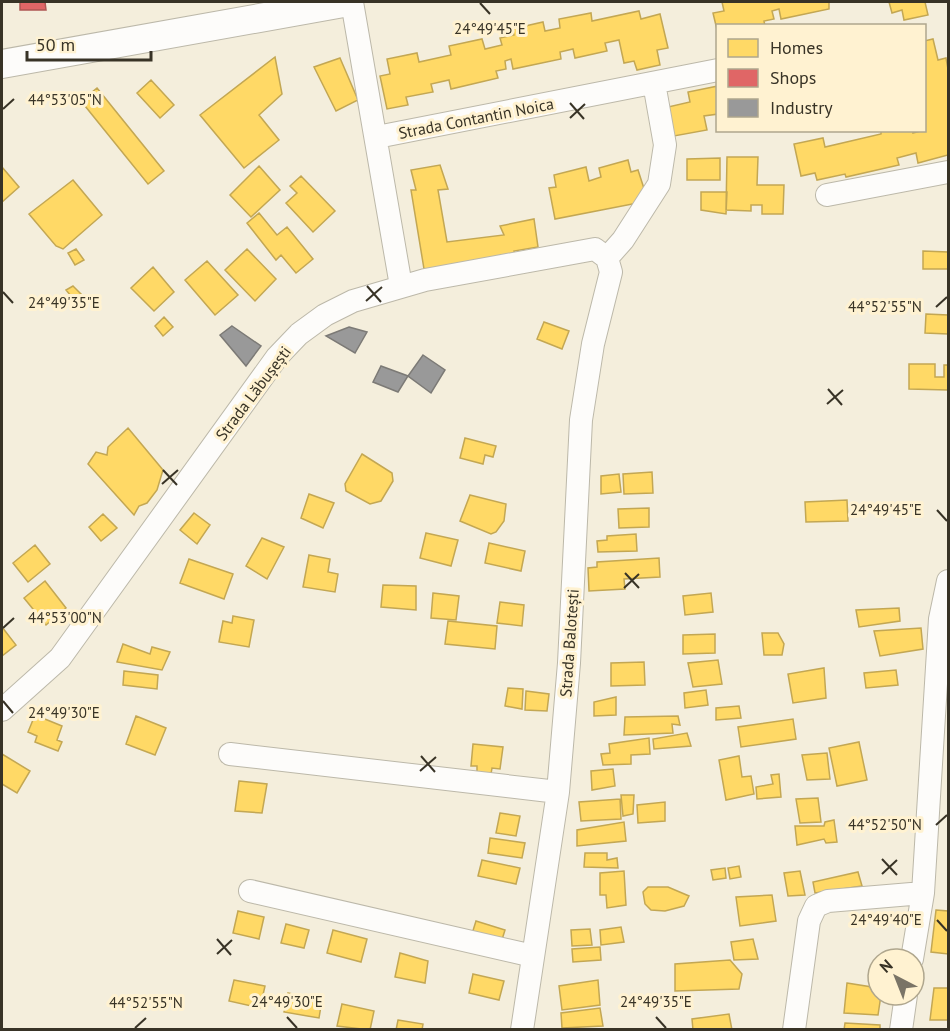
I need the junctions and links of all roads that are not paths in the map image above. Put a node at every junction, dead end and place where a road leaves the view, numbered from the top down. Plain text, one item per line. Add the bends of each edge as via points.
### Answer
1 (351, 2) edge
2 (2, 64) edge
3 (716, 70) edge
4 (654, 83) junction
5 (377, 137) junction
6 (948, 172) edge
7 (827, 195) dead end
8 (607, 258) junction
9 (401, 286) junction
10 (948, 581) edge
11 (2, 710) edge
12 (230, 754) dead end
13 (558, 792) junction
14 (250, 891) dead end
15 (923, 892) junction
16 (914, 947) edge
17 (533, 957) junction
18 (904, 1007) edge
19 (522, 1029) edge
20 (794, 1029) edge
21 (901, 1029) edge

1 - 2 main road
1 - 5 street
3 - 4 street, Strada Contantin Noica
4 - 5 street, Strada Contantin Noica
4 - 8 street via 665,145 659,184
5 - 9 street
6 - 7 street
8 - 9 street via 595,249
8 - 13 street, Strada Balotești via 611,272 593,344 581,420 569,663
9 - 11 street, Strada Lăbușești via 353,301 298,334 277,357 60,658
10 - 15 street via 940,619
12 - 13 street
13 - 17 street, Strada Balotești
14 - 17 street
15 - 16 street
15 - 20 street via 828,901 816,906 809,921
17 - 19 street, Strada Balotești
18 - 21 street

